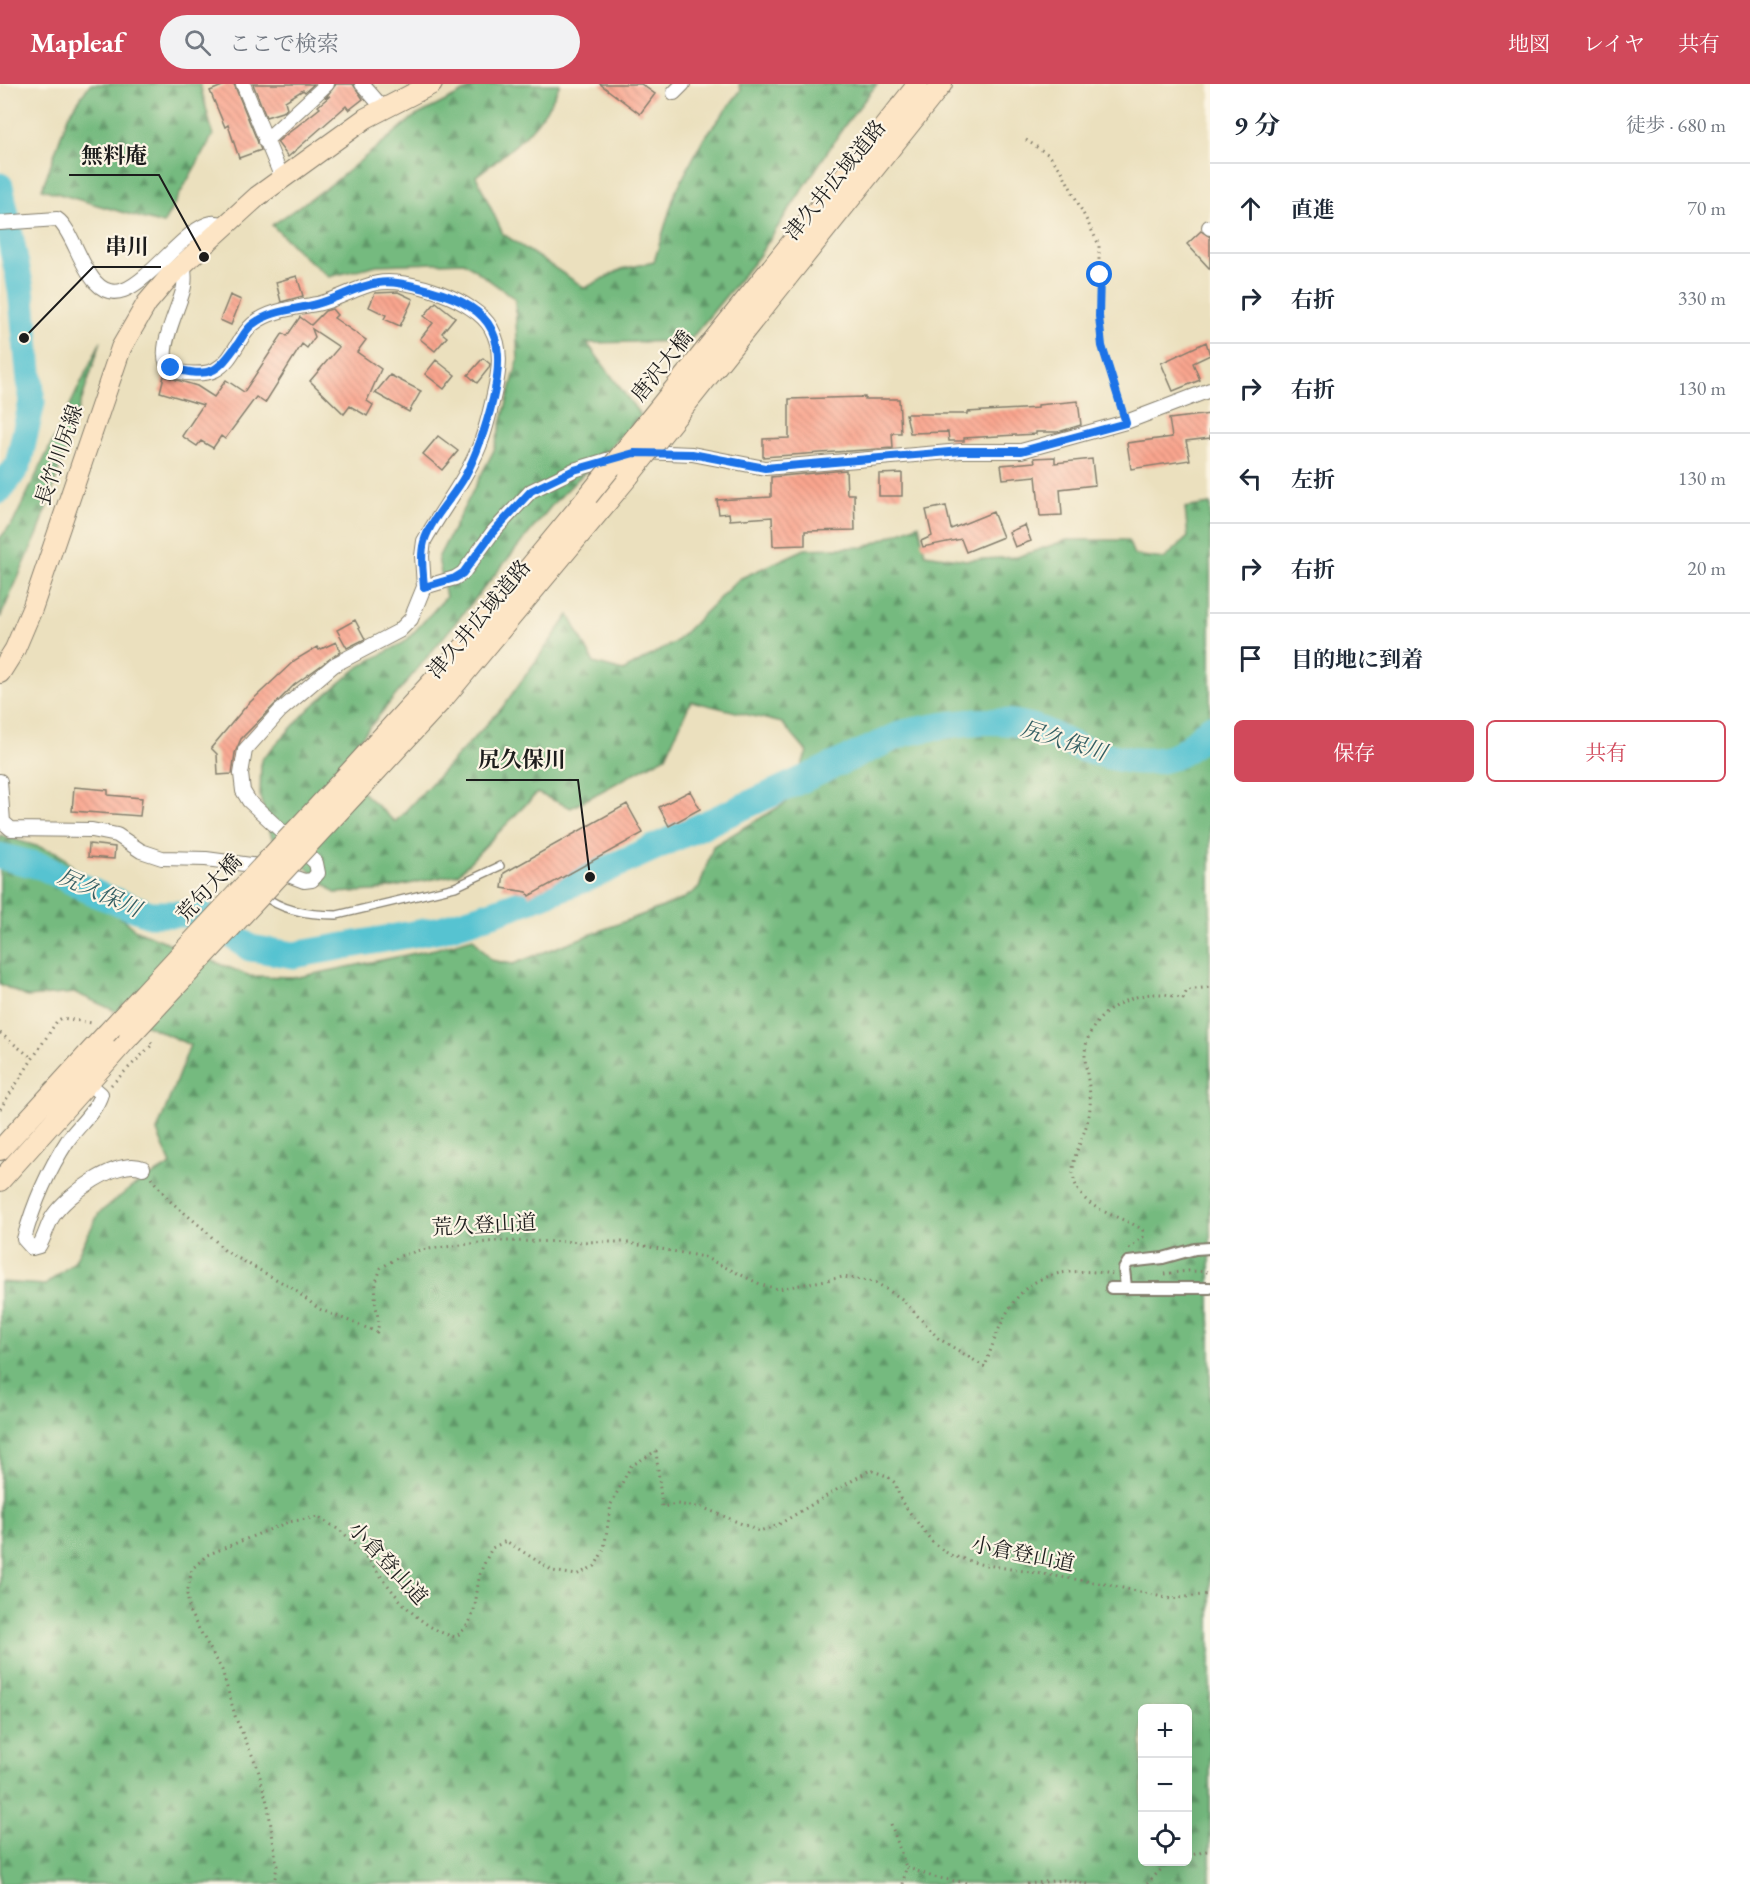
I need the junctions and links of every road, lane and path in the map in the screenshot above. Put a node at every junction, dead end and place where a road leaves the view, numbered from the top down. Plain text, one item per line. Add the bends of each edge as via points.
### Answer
1 (243, 84) edge
2 (327, 84) edge
3 (362, 84) edge
4 (432, 84) edge
5 (918, 84) edge
6 (942, 84) edge
7 (383, 108) junction
8 (1026, 140) dead end
9 (265, 141) junction
10 (282, 178) junction
11 (0, 223) edge
12 (226, 225) junction
13 (183, 264) junction
14 (779, 273) junction
15 (1210, 390) edge
16 (1126, 423) junction
17 (629, 476) joint
18 (588, 496) joint
19 (424, 587) junction
20 (0, 673) edge
21 (0, 781) edge
22 (354, 782) junction
23 (240, 863) junction
24 (500, 866) dead end
25 (1210, 987) edge
26 (100, 1029) junction
27 (0, 1033) edge
28 (153, 1044) dead end
29 (32, 1058) junction
30 (94, 1088) junction
31 (0, 1109) edge
32 (0, 1150) edge
33 (143, 1168) joint
34 (0, 1181) edge
35 (1210, 1248) edge
36 (1124, 1253) dead end
37 (1210, 1272) edge
38 (1161, 1274) dead end
39 (1118, 1275) junction
40 (1126, 1287) junction
41 (1110, 1288) dead end
42 (1210, 1288) edge
43 (1210, 1594) edge
44 (891, 1824) dead end
45 (1210, 1850) edge
46 (1192, 1855) edge
47 (1164, 1866) edge
48 (906, 1867) junction
49 (274, 1884) edge
50 (903, 1884) edge
51 (973, 1884) edge
52 (1025, 1884) edge
53 (1088, 1884) edge
54 (1147, 1884) edge

1 - 9 street
2 - 9 street
3 - 7 street
4 - 7 main road
5 - 14 main road, 津久井広域道路
6 - 14 main road, 津久井広域道路
7 - 10 main road
8 - 16 path via 1049,155 1062,171 1099,245 1102,346
9 - 10 street
10 - 12 main road
11 - 12 street via 57,219 73,238 87,273 107,289 120,291 135,285 190,236 212,223
12 - 13 main road, 長竹川尻線
13 - 19 street via 184,289 165,352 171,368 184,371 202,373 219,368 253,324 268,316 381,282 444,295 476,311 489,324 499,347 489,417 472,461 424,541
13 - 20 main road, 長竹川尻線 via 147,303 121,348 32,609
14 - 17 main road, 唐沢大橋, bridge
14 - 18 main road, 唐沢大橋, bridge
15 - 16 street
16 - 19 street via 1022,451 961,451 765,468 692,454 634,453 574,470 531,491 493,532 463,573
17 - 22 main road, 津久井広域道路 via 516,614
18 - 22 main road, 津久井広域道路
19 - 23 street via 411,619 399,631 334,665 280,711 245,750 243,791 316,863 316,876 304,881 267,867
21 - 23 street via 3,822 11,829 112,833 151,856
22 - 26 main road, 荒句大橋, bridge
22 - 30 main road, 荒句大橋, bridge via 129,1037
23 - 24 lane via 266,897 282,907 320,915 337,915 455,887
25 - 36 path via 1187,990 1183,999 1162,993 1124,1002 1107,1011 1087,1042 1089,1115 1074,1158 1073,1176 1081,1194 1101,1210 1143,1230 1143,1237
26 - 29 path via 62,1018
26 - 32 main road
27 - 29 path
28 - 30 path
29 - 31 path
30 - 33 street via 98,1104 66,1143 43,1187 24,1239 27,1245 39,1246 51,1218 82,1189 119,1167 129,1164
30 - 34 main road
33 - 39 path, 荒久登山道 via 170,1201 225,1251 292,1288 319,1309 377,1332 376,1282 381,1268 420,1250 495,1241 623,1242 704,1257 778,1289 843,1277 875,1282 902,1299 938,1338 985,1367 998,1328 1013,1301 1038,1278 1081,1269
35 - 39 street via 1128,1262
37 - 38 path
39 - 40 street
40 - 41 street
40 - 42 street
43 - 49 path, 小倉登山道 via 1171,1599 950,1555 933,1543 902,1501 895,1483 870,1470 776,1526 759,1531 704,1508 677,1504 662,1507 656,1451 631,1466 611,1504 604,1549 595,1566 576,1575 553,1571 506,1541 492,1548 480,1573 476,1606 467,1630 455,1637 438,1633 406,1609 342,1533 318,1517 288,1522 207,1555 192,1569 187,1594 190,1613 222,1670 236,1719 257,1766 277,1866
44 - 48 path
45 - 46 path
47 - 54 path
48 - 50 path
48 - 51 path
52 - 53 path via 1063,1880

